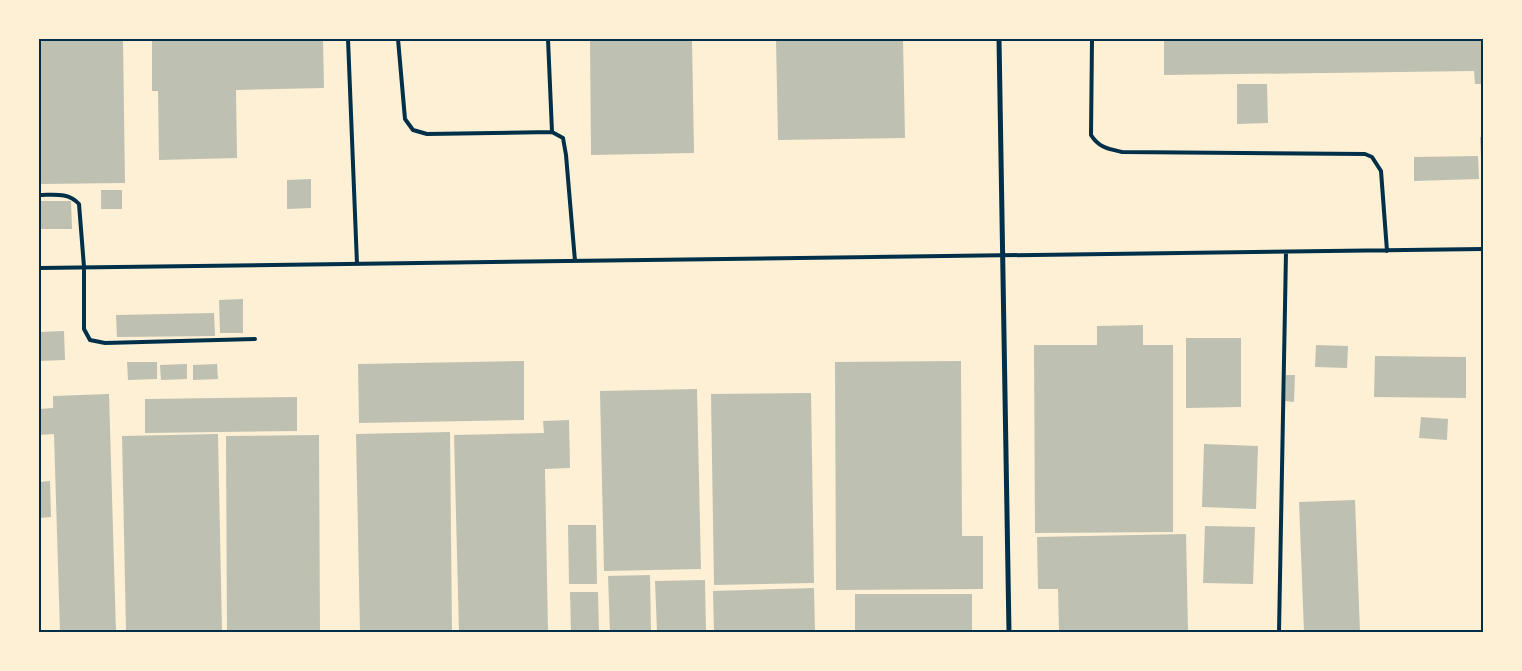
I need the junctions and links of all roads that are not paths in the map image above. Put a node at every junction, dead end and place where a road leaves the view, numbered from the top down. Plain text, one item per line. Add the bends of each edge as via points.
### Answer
1 (348, 39) edge
2 (398, 39) edge
3 (548, 39) edge
4 (999, 39) edge
5 (1092, 39) edge
6 (552, 132) junction
7 (39, 195) edge
8 (1483, 249) edge
9 (1387, 250) junction
10 (1286, 252) junction
11 (1004, 256) junction
12 (575, 261) junction
13 (357, 264) junction
14 (84, 267) junction
15 (39, 268) edge
16 (255, 339) dead end
17 (1009, 632) edge
18 (1279, 632) edge

1 - 13 lane
2 - 6 lane via 405,119 413,130 427,134
3 - 6 lane
4 - 11 street
5 - 9 lane via 1092,135 1096,143 1122,152 1365,154 1372,157 1381,171
6 - 12 lane via 563,138
7 - 14 lane via 63,195 74,198 79,204
8 - 9 lane
9 - 10 lane
10 - 11 lane
10 - 18 lane
11 - 12 lane
11 - 17 street
12 - 13 lane
13 - 14 lane
14 - 15 lane
14 - 16 lane via 84,329 90,340 105,344

